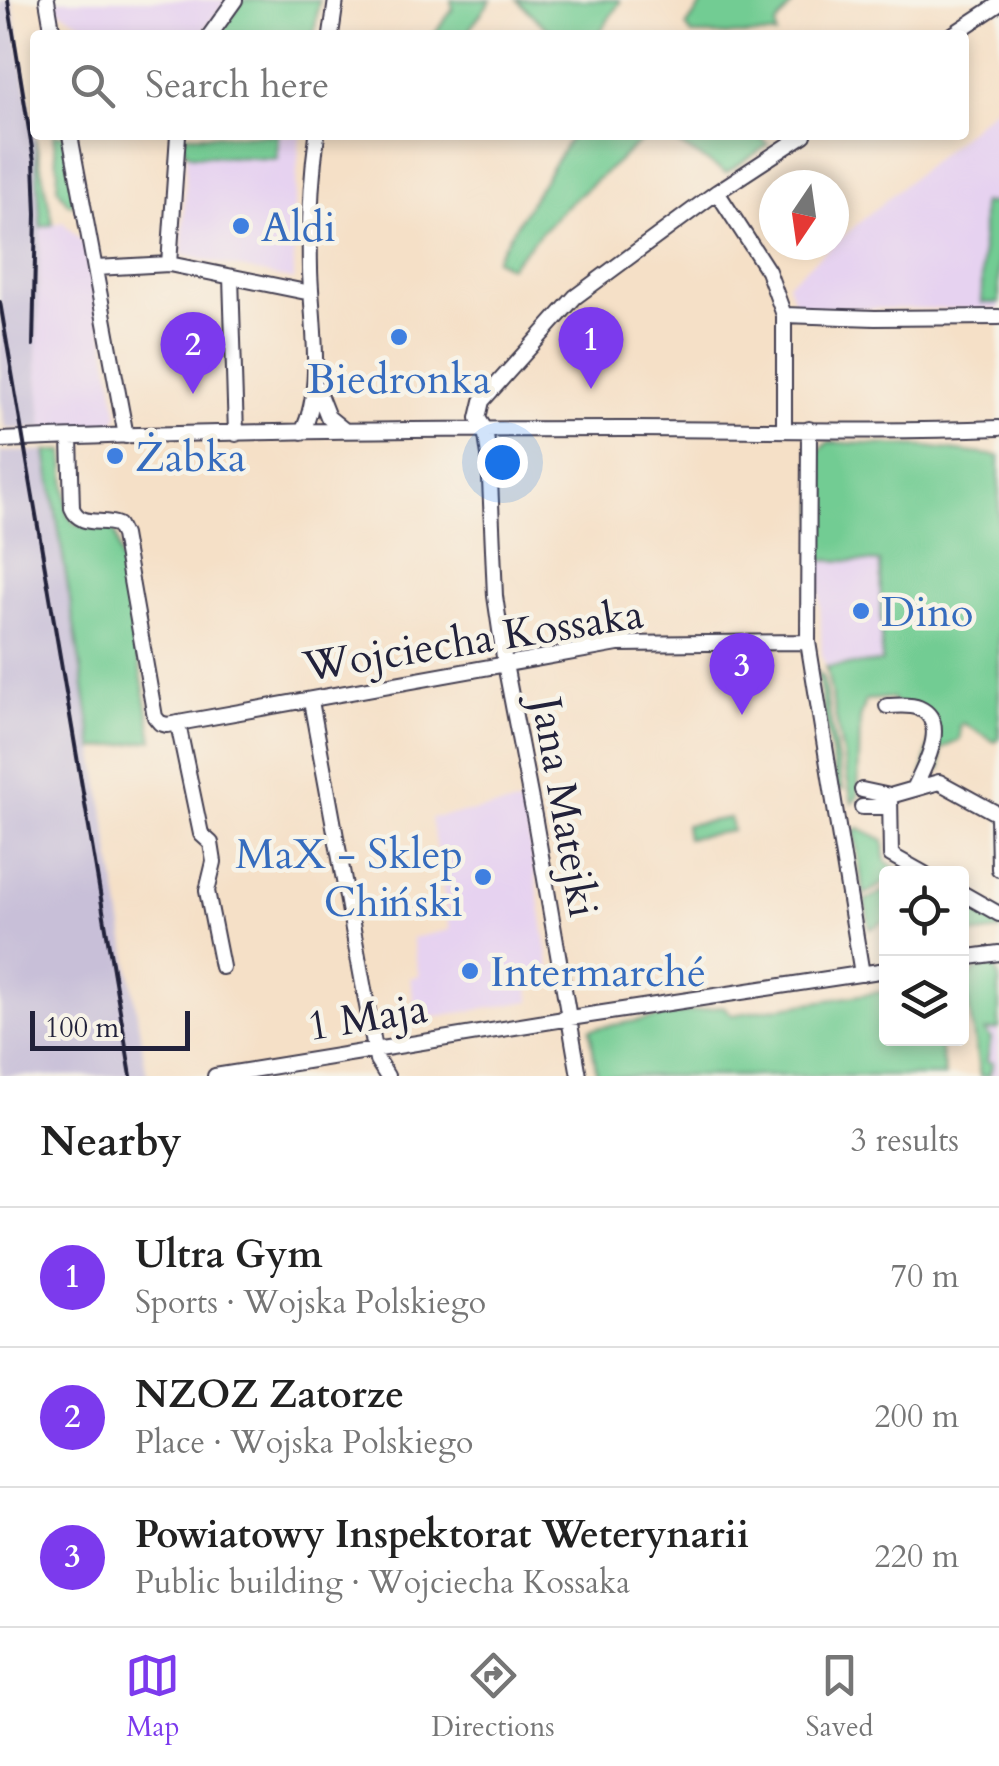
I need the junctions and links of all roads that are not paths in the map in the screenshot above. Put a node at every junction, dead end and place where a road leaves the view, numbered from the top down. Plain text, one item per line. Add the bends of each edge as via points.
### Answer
1 (47, 0) edge
2 (236, 0) edge
3 (336, 0) edge
4 (999, 4) edge
5 (52, 30) edge
6 (214, 30) edge
7 (332, 30) edge
8 (960, 30) edge
9 (71, 140) edge
10 (178, 140) edge
11 (316, 140) edge
12 (796, 140) edge
13 (717, 192) junction
14 (170, 264) junction
15 (96, 268) junction
16 (231, 277) junction
17 (311, 293) junction
18 (784, 315) junction
19 (999, 317) edge
20 (315, 384) junction
21 (784, 428) junction
22 (999, 428) edge
23 (485, 429) junction
24 (809, 429) junction
25 (344, 430) junction
26 (923, 431) junction
27 (302, 432) junction
28 (236, 434) junction
29 (126, 436) junction
30 (70, 438) junction
31 (999, 438) edge
32 (0, 440) edge
33 (808, 642) junction
34 (505, 664) junction
35 (312, 701) junction
36 (887, 706) dead end
37 (178, 724) junction
38 (914, 789) junction
39 (862, 790) dead end
40 (890, 801) junction
41 (862, 807) dead end
42 (911, 866) edge
43 (999, 869) edge
44 (969, 897) edge
45 (999, 914) edge
46 (999, 952) edge
47 (969, 957) edge
48 (222, 967) dead end
49 (879, 971) edge
50 (862, 974) junction
51 (570, 1018) junction
52 (375, 1050) junction
53 (215, 1076) edge
54 (387, 1076) edge
55 (579, 1076) edge

1 - 5 street
2 - 6 street
3 - 7 street
4 - 8 street
9 - 15 street
10 - 14 street
11 - 17 street
12 - 13 street
13 - 18 street via 768,271
13 - 23 street, Jana Matejki via 575,297 492,391
14 - 15 street
14 - 16 street
15 - 29 street
16 - 17 street
16 - 28 street
17 - 20 street
18 - 19 street
18 - 21 street
20 - 25 street via 328,417
20 - 27 street
21 - 23 street
21 - 24 street
22 - 26 street
23 - 25 street
23 - 34 street, Jana Matejki
24 - 26 street
24 - 33 street
25 - 27 street
26 - 31 street
27 - 28 street
28 - 29 street
29 - 30 street
30 - 32 street
30 - 37 street, Wojciecha Kossaka via 72,508 88,521 118,525 123,535 156,716 160,723
33 - 34 street, Wojciecha Kossaka via 618,644
33 - 50 street
34 - 35 street, Wojciecha Kossaka
34 - 51 street, Jana Matejki
35 - 37 street, Wojciecha Kossaka
35 - 52 street
36 - 38 street via 916,707 932,722 933,748
37 - 48 street via 201,834 211,843 207,891
38 - 40 street
38 - 43 street via 939,782 998,815
39 - 40 street
40 - 41 street
40 - 42 street via 891,855
44 - 45 street
46 - 47 street
49 - 50 street, 1 Maja
50 - 51 street, 1 Maja
51 - 52 street, 1 Maja
51 - 55 street, Jana Matejki
52 - 53 street, 1 Maja
52 - 54 street

